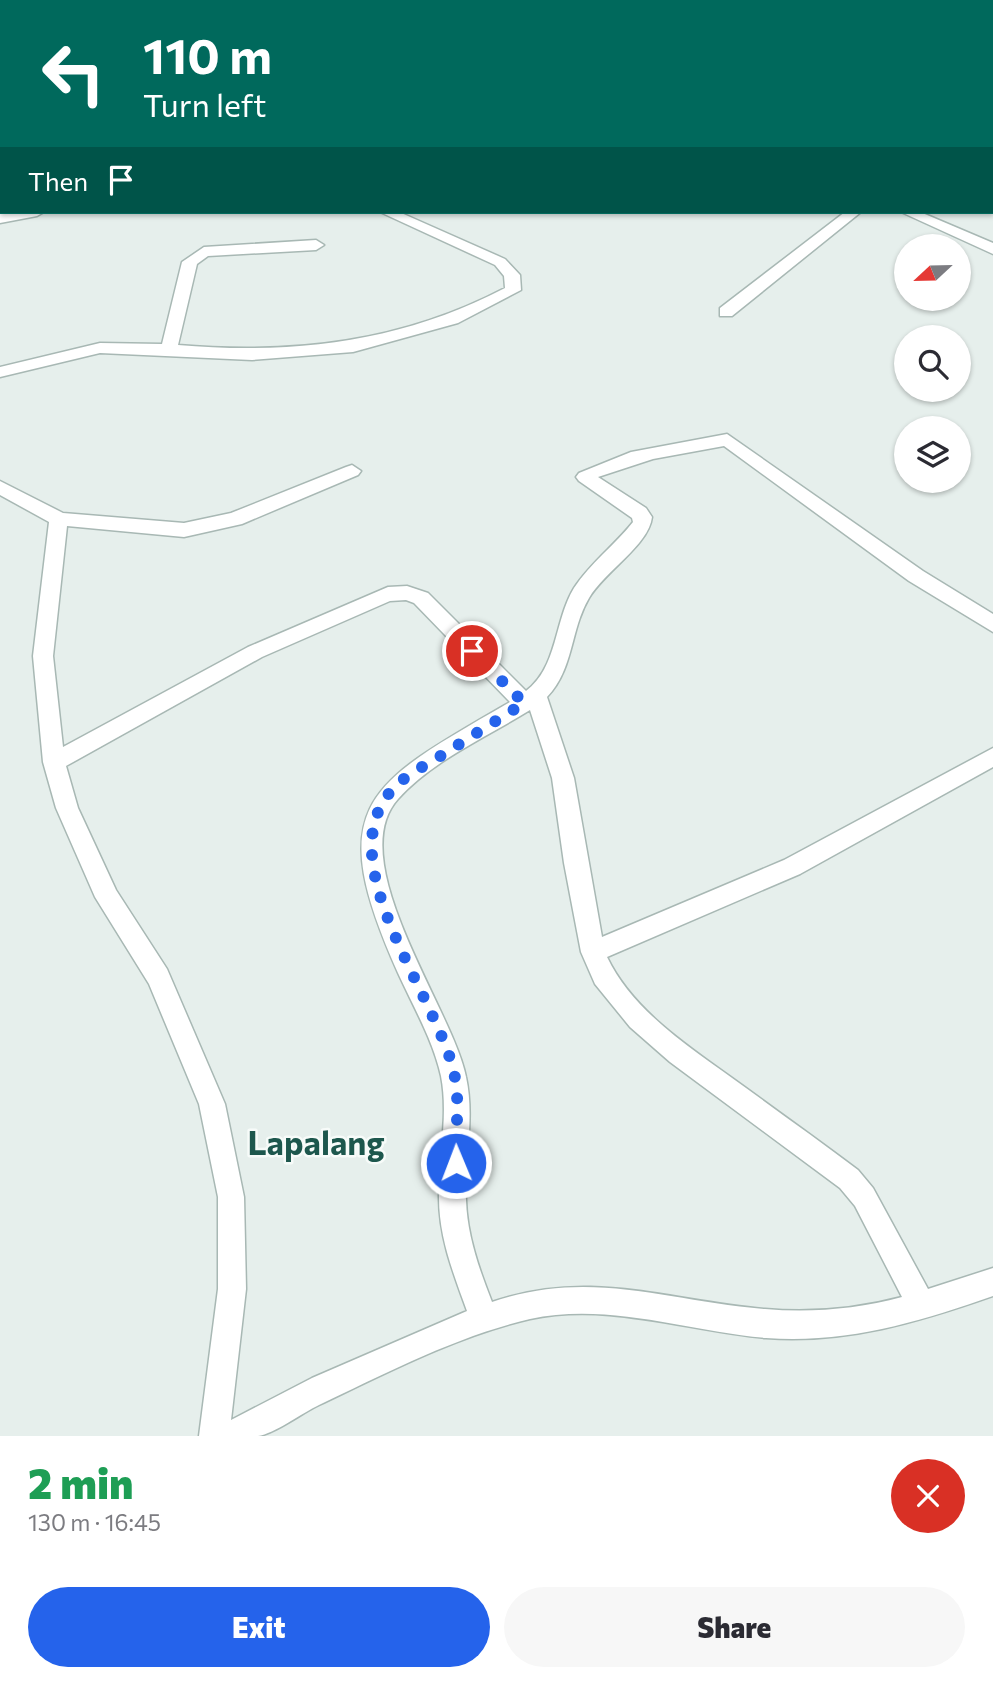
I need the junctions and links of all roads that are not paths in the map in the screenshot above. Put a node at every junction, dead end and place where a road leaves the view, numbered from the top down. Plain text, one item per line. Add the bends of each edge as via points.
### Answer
1 (25, 214) edge
2 (392, 214) edge
3 (851, 214) edge
4 (913, 214) edge
5 (0, 218) edge
6 (316, 245) dead end
7 (993, 249) edge
8 (726, 312) dead end
9 (169, 349) junction
10 (0, 372) edge
11 (352, 471) dead end
12 (0, 487) edge
13 (59, 519) junction
14 (993, 624) edge
15 (530, 699) junction
16 (993, 757) edge
17 (54, 762) junction
18 (593, 952) junction
19 (993, 1282) edge
20 (922, 1306) junction
21 (484, 1319) junction
22 (214, 1436) edge
23 (232, 1436) edge

1 - 5 street
2 - 9 street via 500,262 512,275 513,290 419,330 341,349 254,355
3 - 8 street
4 - 7 street
6 - 9 street via 194,256
9 - 10 street via 112,347
11 - 13 street via 236,519 184,530
12 - 13 street
13 - 17 street via 43,656
14 - 15 street via 916,576 742,449 727,440 706,441 646,454 584,477 639,513 642,524 582,593 567,625 562,655 546,685
15 - 17 street via 421,598 388,594 255,652
15 - 18 street via 563,778
15 - 21 street via 398,783 380,805 373,835 374,872 389,925 455,1078 452,1198 458,1248
16 - 18 street via 792,867
17 - 22 street via 67,808 107,897 158,977 212,1104 231,1197 232,1289
18 - 20 street via 604,976 639,1019 679,1054 849,1179 864,1197
19 - 20 street
20 - 21 street via 849,1322 793,1325 573,1299
21 - 23 street via 342,1380

